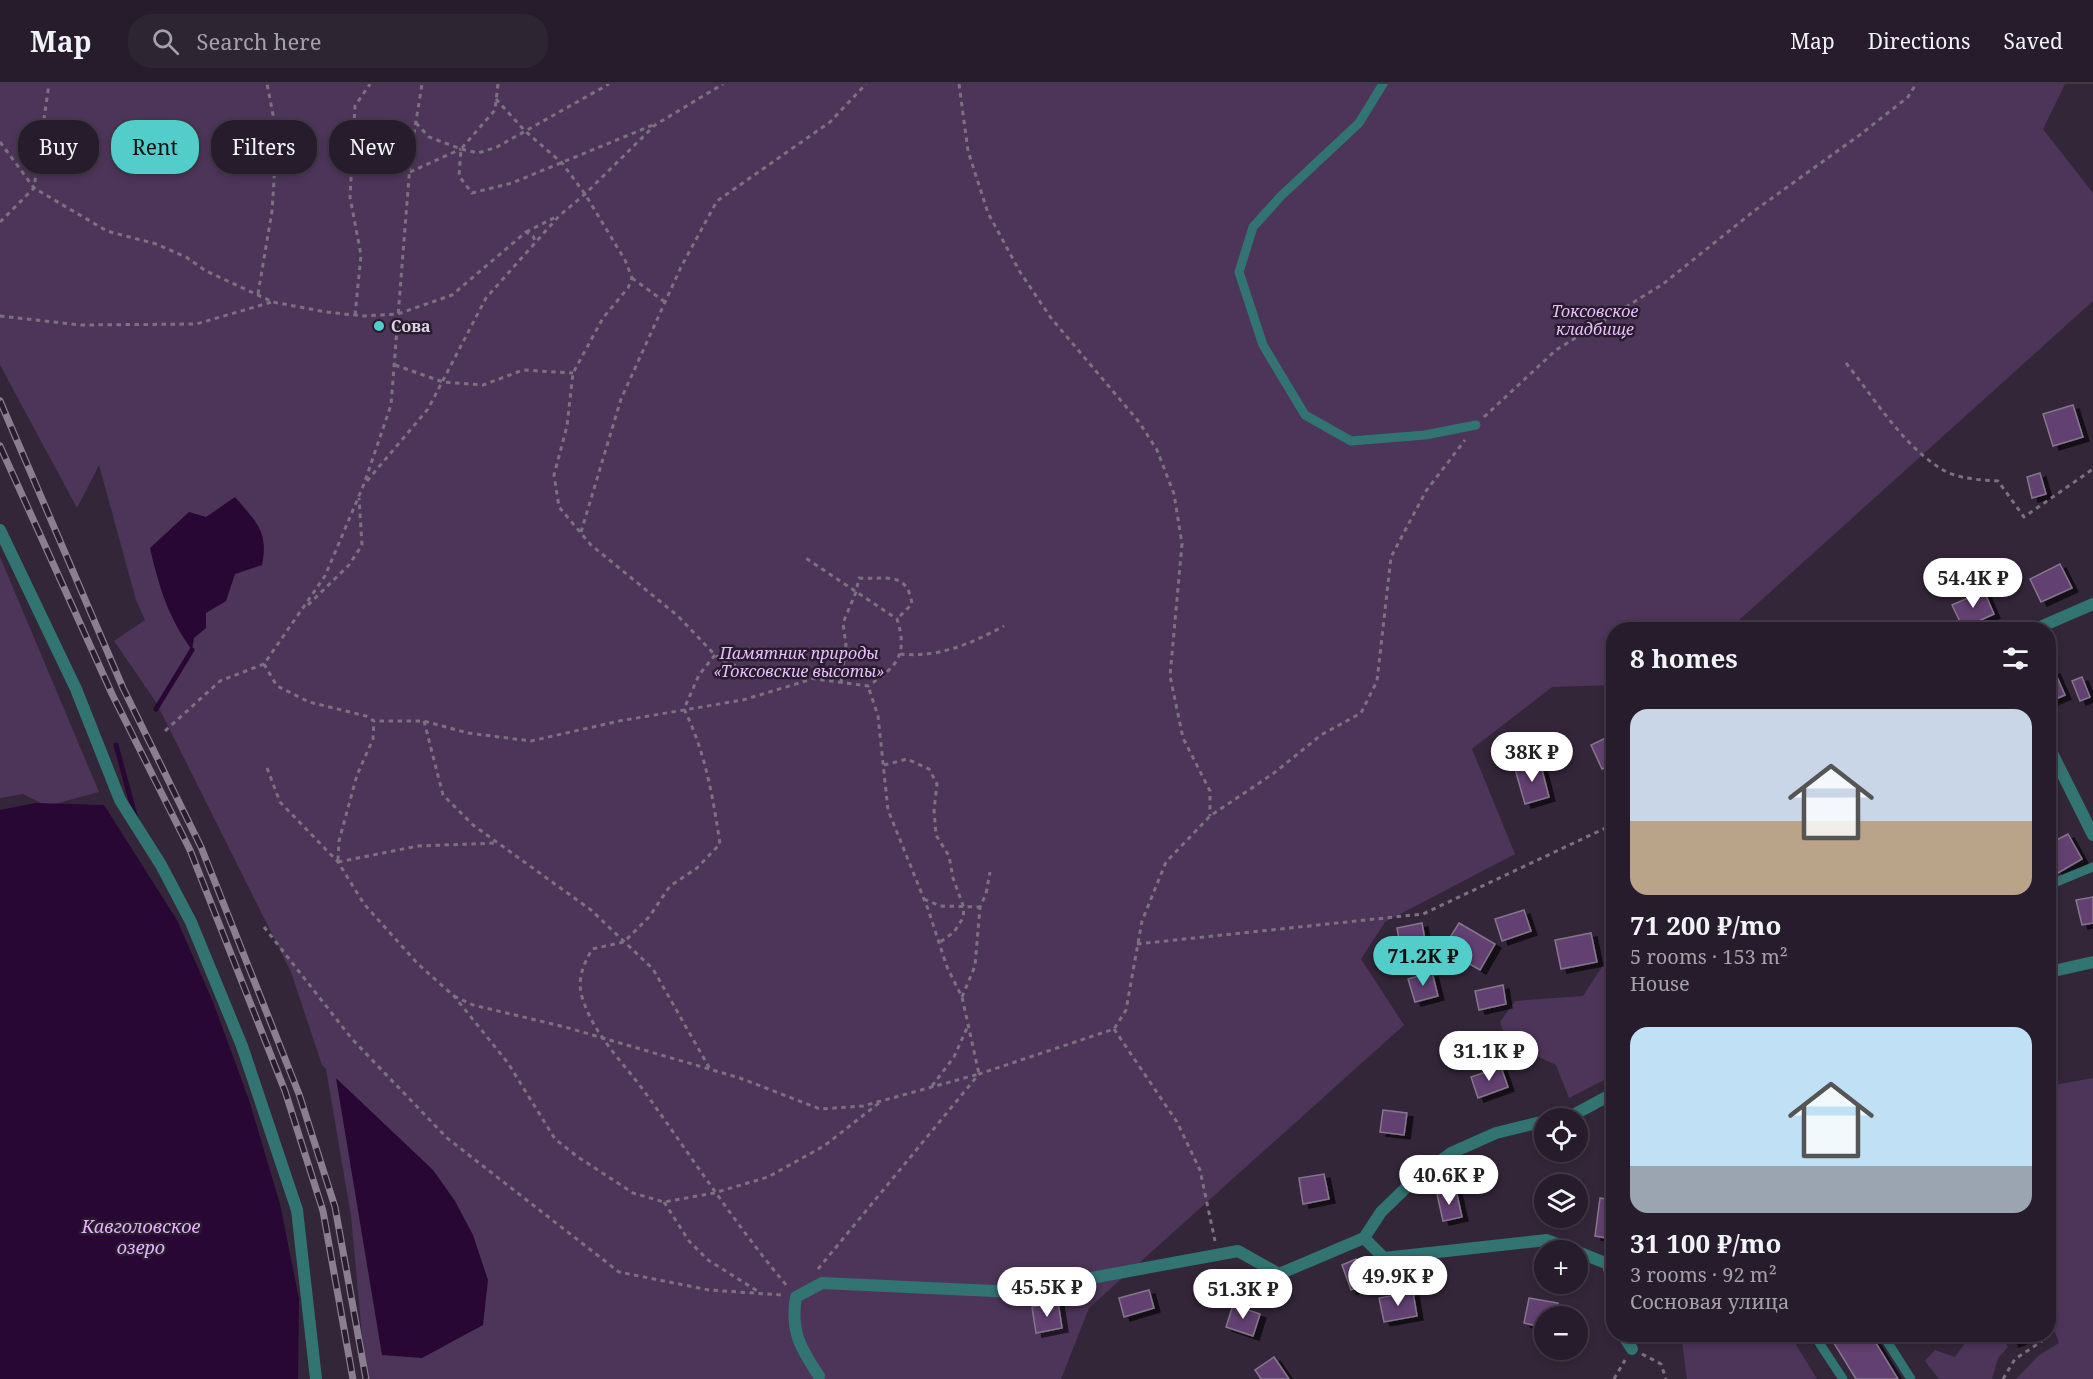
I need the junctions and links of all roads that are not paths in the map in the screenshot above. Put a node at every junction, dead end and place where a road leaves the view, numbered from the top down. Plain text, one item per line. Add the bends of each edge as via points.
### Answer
1 (1383, 84) edge
2 (1476, 425) road end
3 (0, 530) edge
4 (2093, 604) edge
5 (2051, 622) edge
6 (2056, 761) edge
7 (2093, 835) edge
8 (2093, 867) edge
9 (2056, 882) edge
10 (2093, 962) edge
11 (2056, 970) edge
12 (1606, 1097) edge
13 (1586, 1108) edge
14 (1534, 1124) edge
15 (1364, 1238) junction
16 (1534, 1241) edge
17 (1588, 1256) edge
18 (1606, 1263) edge
19 (1628, 1342) edge
20 (1819, 1342) edge
21 (1887, 1342) edge
22 (1632, 1349) road end
23 (820, 1378) edge
24 (316, 1379) edge
25 (1843, 1379) edge
26 (1911, 1379) edge

1 - 2 lane via 1359,123 1253,227 1239,272 1263,345 1305,415 1351,441 1425,435
3 - 24 street via 76,689 120,800 161,864 191,922 243,1046 297,1209
4 - 5 street
6 - 7 street
8 - 9 lane
10 - 11 street
12 - 13 street
14 - 15 street via 1496,1133 1451,1153 1413,1180 1381,1212
15 - 16 street via 1384,1258
15 - 23 street via 1279,1274 1238,1251 1015,1292 822,1283 796,1297 792,1316 800,1348
17 - 18 street
19 - 22 street
20 - 25 lane
21 - 26 lane

